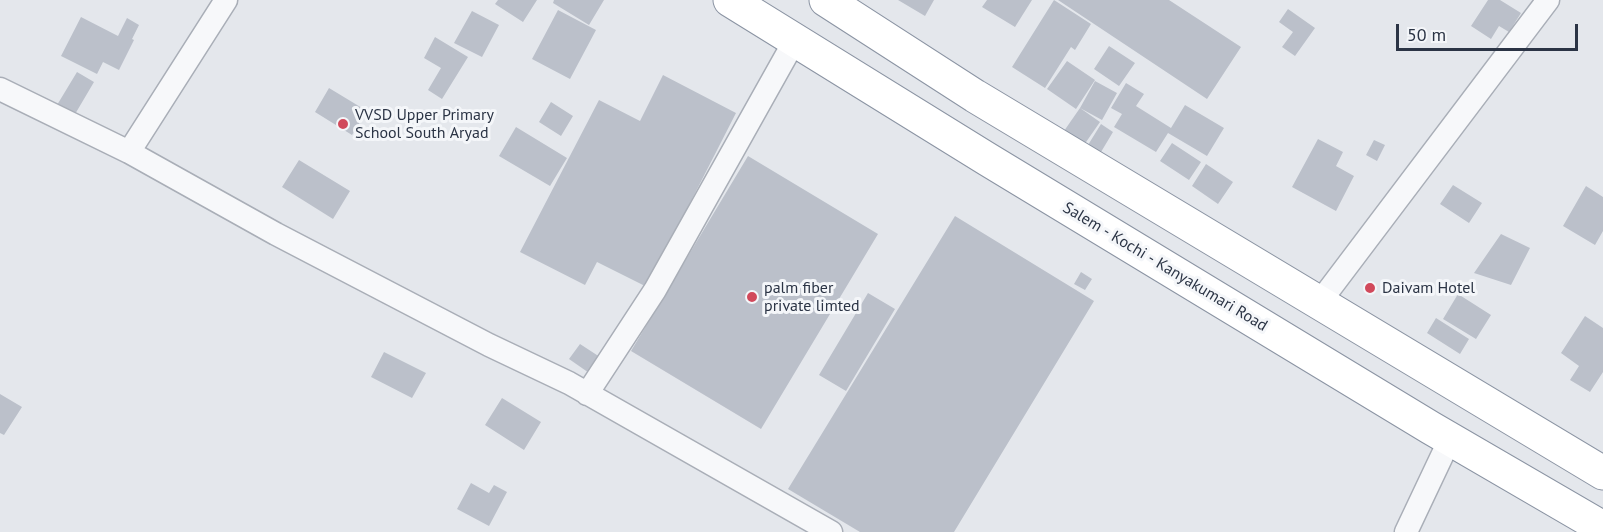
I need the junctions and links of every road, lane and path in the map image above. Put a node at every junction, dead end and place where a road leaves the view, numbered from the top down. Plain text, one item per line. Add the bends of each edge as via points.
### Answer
1 (226, 0) edge
2 (730, 0) edge
3 (826, 0) edge
4 (1548, 0) edge
5 (795, 40) junction
6 (0, 89) edge
7 (129, 152) junction
8 (1319, 303) junction
9 (587, 394) junction
10 (1450, 439) junction
11 (1603, 473) edge
12 (1603, 528) edge
13 (831, 532) edge
14 (1406, 532) edge

1 - 7 street
2 - 5 highway, Salem - Kochi - Kanyakumari Road
3 - 8 highway via 975,96
4 - 8 street
5 - 9 street via 656,290
5 - 10 highway, Salem - Kochi - Kanyakumari Road
6 - 7 street
7 - 9 street via 286,239
8 - 11 highway
9 - 13 street
10 - 12 highway, Salem - Kochi - Kanyakumari Road
10 - 14 street

